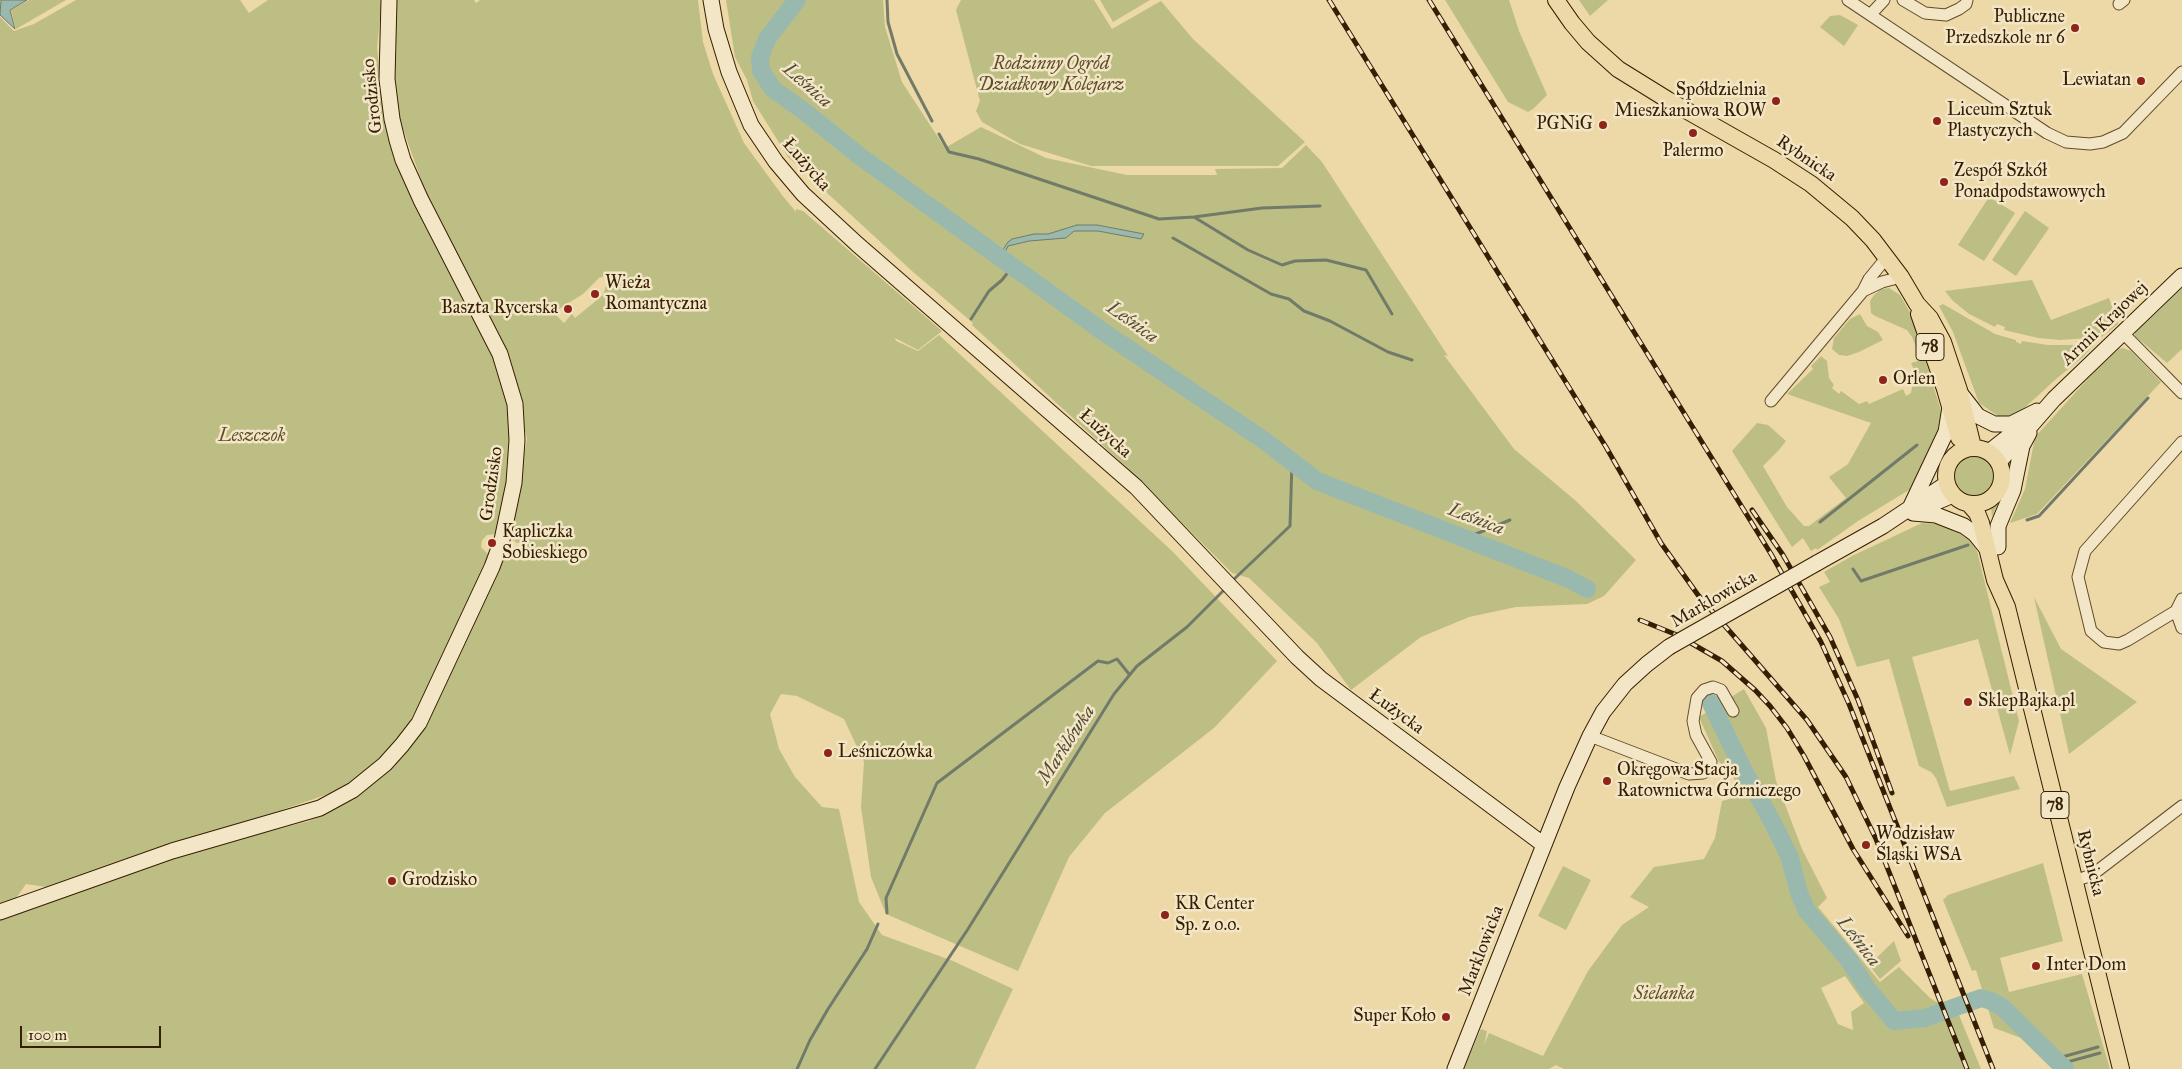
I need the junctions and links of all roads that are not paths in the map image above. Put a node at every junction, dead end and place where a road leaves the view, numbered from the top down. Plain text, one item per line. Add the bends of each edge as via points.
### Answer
1 (389, 0) edge
2 (711, 0) edge
3 (1556, 0) edge
4 (1848, 0) edge
5 (1884, 0) edge
6 (1903, 0) edge
7 (1967, 0) edge
8 (1871, 14) junction
9 (2182, 73) edge
10 (1887, 257) junction
11 (2182, 276) edge
12 (1901, 277) junction
13 (1864, 291) junction
14 (1917, 304) junction
15 (2123, 333) junction
16 (1959, 390) junction
17 (2182, 393) edge
18 (1771, 401) dead end
19 (1950, 405) junction
20 (2037, 416) junction
21 (2182, 442) edge
22 (1981, 453) junction
23 (1950, 490) junction
24 (1990, 499) junction
25 (1969, 504) junction
26 (1912, 510) junction
27 (1993, 549) junction
28 (2182, 599) edge
29 (2176, 612) junction
30 (2182, 628) edge
31 (1733, 710) dead end
32 (1590, 736) junction
33 (2182, 806) edge
34 (1544, 845) junction
35 (2074, 881) junction
36 (0, 912) edge
37 (1455, 1069) edge
38 (2122, 1069) edge

1 - 36 main road, Grodzisko via 387,79 397,140 422,200 500,354 515,404 518,440 514,483 502,540 492,568 418,723 390,759 353,790 314,810 172,851
2 - 34 main road, Łużycka via 729,72 751,125 803,194 1136,487 1321,679
3 - 10 main road, Rybnicka / 78 via 1588,42 1618,69 1811,184 1852,218
4 - 8 street
5 - 8 street
6 - 7 street via 1925,13 1946,15 1959,10
8 - 9 street via 2046,133 2066,142 2090,144 2123,133
10 - 12 main road, Rybnicka / 78
10 - 13 street via 1869,279
11 - 15 main road, Armii Krajowej
12 - 13 street
12 - 14 main road, Rybnicka / 78
13 - 18 street
14 - 16 main road, Rybnicka / 78 via 1930,318 1942,342
14 - 19 main road, Rybnicka / 78
15 - 17 street
15 - 20 main road, Armii Krajowej
16 - 20 main road via 1978,416 1994,424 2011,424
16 - 22 main road, Rybnicka / 78
19 - 22 main road, Rybnicka / 78
19 - 26 main road via 1946,432
20 - 22 main road, Armii Krajowej
20 - 27 main road via 2022,446 2013,490 1998,526
21 - 29 street via 2085,551 2078,577 2091,631 2104,642 2119,644
22 - 23 main road via 1953,457 1945,474
22 - 24 main road, 78 via 2002,470 2001,483
23 - 25 main road
23 - 26 main road, Marklowicka
24 - 25 main road
24 - 27 main road, Rybnicka / 78 via 1988,511
25 - 27 main road, Rybnicka / 78
26 - 27 main road via 1964,526
26 - 32 main road, Marklowicka, bridge via 1680,640 1654,658 1612,700
27 - 35 main road, Rybnicka / 78 via 1995,580 2006,607
28 - 29 street
29 - 30 street
31 - 32 street via 1721,690 1713,687 1704,690 1698,698 1693,721 1696,735 1711,762 1709,770 1703,774 1689,774
32 - 34 main road, Marklowicka
33 - 35 street via 2092,875
34 - 37 main road, Marklowicka
35 - 38 main road, Rybnicka / 78

